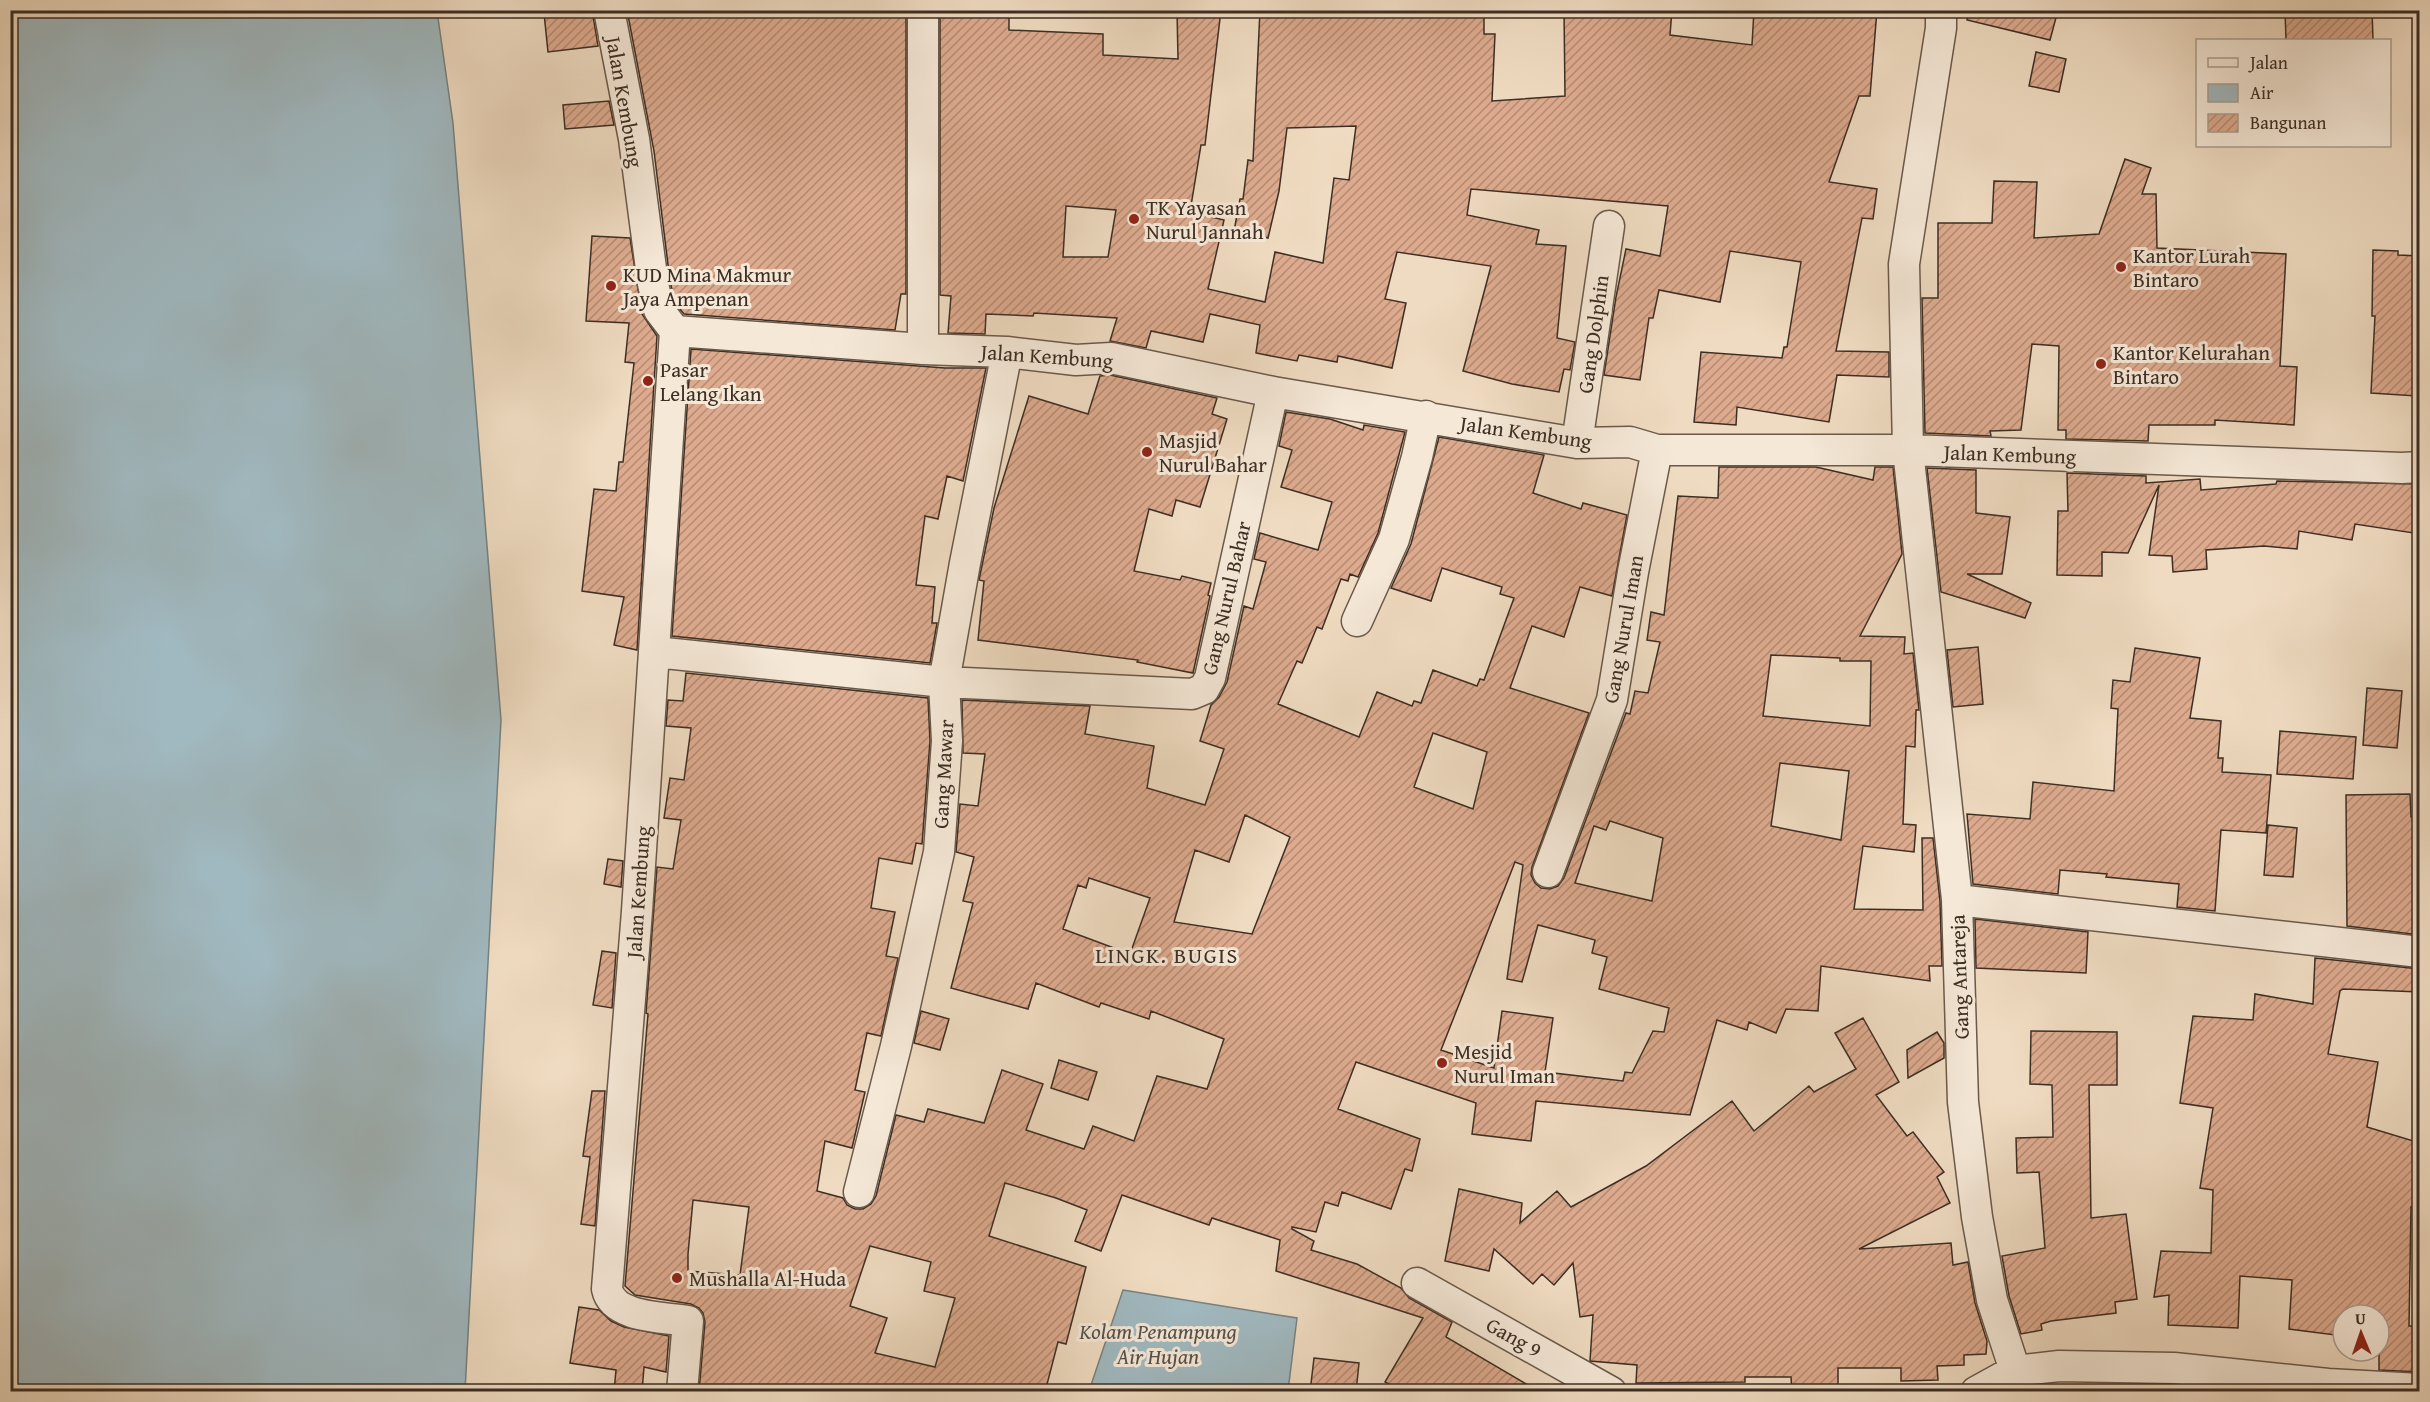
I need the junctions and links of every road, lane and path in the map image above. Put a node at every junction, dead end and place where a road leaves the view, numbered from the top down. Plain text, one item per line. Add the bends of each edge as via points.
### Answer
1 (609, 10) edge
2 (923, 10) edge
3 (1941, 10) edge
4 (1609, 226) dead end
5 (675, 331) junction
6 (923, 349) junction
7 (1007, 352) junction
8 (1273, 392) junction
9 (1426, 416) junction
10 (1577, 443) junction
11 (1656, 450) junction
12 (1908, 450) junction
13 (2420, 467) edge
14 (1357, 621) dead end
15 (655, 652) junction
16 (944, 682) junction
17 (1548, 873) dead end
18 (1957, 900) junction
19 (2420, 952) edge
20 (859, 1192) dead end
21 (1416, 1283) dead end
22 (2018, 1381) edge
23 (2328, 1388) edge
24 (2420, 1389) edge
25 (682, 1392) edge
26 (1611, 1392) edge
27 (1976, 1392) edge

1 - 5 street, Jalan Kembung via 634,139 652,284 659,310
2 - 6 street
3 - 12 street via 1904,264
4 - 10 street, Gang Dolphin
5 - 6 street, Jalan Kembung
5 - 15 street, Jalan Kembung
6 - 7 street, Jalan Kembung
7 - 8 street, Jalan Kembung via 1076,360 1111,358
7 - 16 street, Gang Mawar
8 - 9 street, Jalan Kembung
8 - 16 street, Gang Nurul Bahar via 1210,678 1204,689 1192,694
9 - 10 street, Jalan Kembung
9 - 14 street via 1394,539
10 - 11 street, Jalan Kembung via 1630,442
11 - 12 street, Jalan Kembung
11 - 17 street, Gang Nurul Iman via 1612,700
12 - 13 street, Jalan Kembung
12 - 18 street
15 - 16 street
15 - 25 street, Jalan Kembung via 607,1289 609,1299 623,1310 688,1321
16 - 20 street, Gang Mawar via 947,741 939,852
18 - 19 street, Gang Antareja
18 - 22 street, Gang Antareja via 1963,1102 1977,1217 1992,1300
21 - 26 street, Gang 9
22 - 23 street via 2059,1366 2174,1368
22 - 27 street
23 - 24 street

